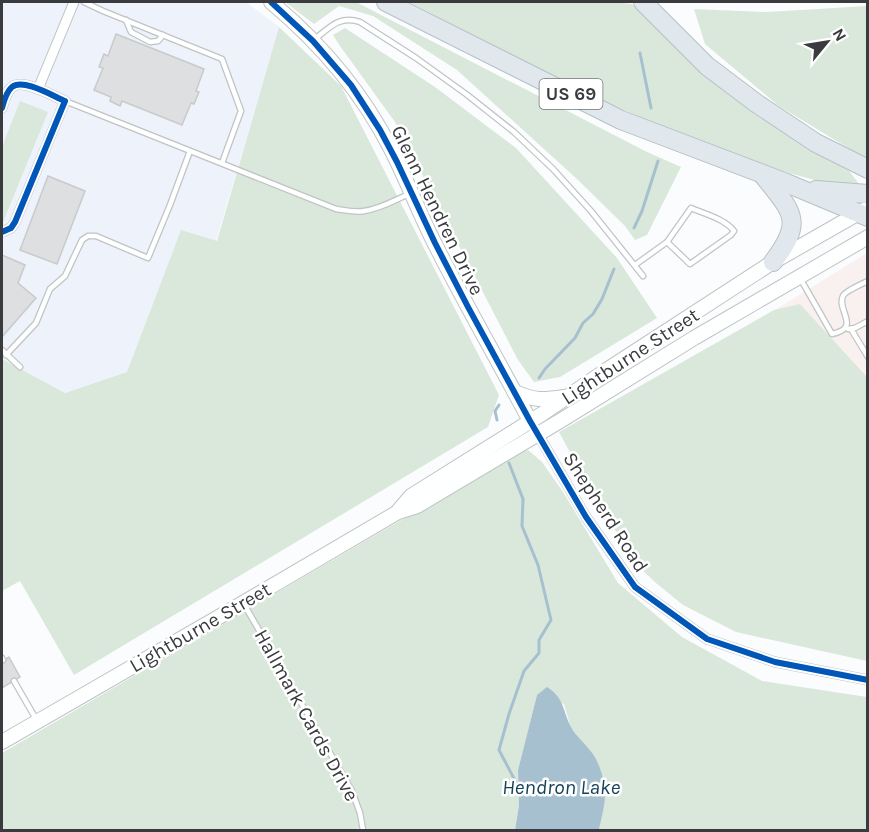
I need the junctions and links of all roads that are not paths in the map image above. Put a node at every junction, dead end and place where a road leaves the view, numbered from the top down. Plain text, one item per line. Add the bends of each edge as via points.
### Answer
1 (74, 2) edge
2 (84, 2) edge
3 (271, 2) edge
4 (386, 2) edge
5 (643, 2) edge
6 (126, 20) junction
7 (163, 35) junction
8 (313, 41) junction
9 (38, 89) junction
10 (64, 101) junction
11 (2, 108) edge
12 (190, 151) junction
13 (222, 163) junction
14 (867, 169) edge
15 (762, 173) junction
16 (802, 189) junction
17 (411, 193) junction
18 (867, 194) edge
19 (865, 213) edge
20 (2, 232) edge
21 (867, 237) edge
22 (667, 242) junction
23 (773, 262) junction
24 (635, 265) junction
25 (643, 276) dead end
26 (800, 277) junction
27 (867, 281) edge
28 (867, 321) edge
29 (845, 329) junction
30 (851, 329) junction
31 (2, 350) edge
32 (6, 355) junction
33 (867, 357) edge
34 (20, 367) dead end
35 (515, 392) junction
36 (566, 397) junction
37 (530, 421) junction
38 (538, 434) junction
39 (398, 512) junction
40 (243, 603) junction
41 (867, 680) edge
42 (14, 681) dead end
43 (38, 721) junction
44 (2, 742) edge
45 (363, 831) edge

1 - 9 street
2 - 6 lane
3 - 8 main road, Glenn Hendren Drive
4 - 15 highway, US 69 via 621,120
5 - 14 highway via 707,66 756,103 816,143
6 - 7 lane
6 - 7 lane via 131,32 150,42
7 - 13 lane via 222,59 241,111
8 - 17 main road, Glenn Hendren Drive via 366,108
8 - 24 lane via 342,20 352,20 416,58 514,132 553,169
9 - 10 street
9 - 11 street via 14,85
10 - 12 lane
10 - 20 street via 15,222
12 - 13 lane
12 - 32 lane via 148,258 96,236 82,240 65,276 50,289 36,322
13 - 17 lane via 336,209 366,211
15 - 16 highway, US 69
15 - 23 highway via 792,217 790,233
16 - 18 highway
16 - 19 highway, US 69
17 - 35 main road, Glenn Hendren Drive
19 - 23 main road, Lightburne Street
21 - 26 main road, Lightburne Street
22 - 22 lane via 690,264 734,231 692,208
22 - 24 lane
23 - 36 main road, Lightburne Street
24 - 25 lane
26 - 29 lane via 832,334
26 - 38 main road, Lightburne Street
27 - 29 lane via 843,297
28 - 30 lane
29 - 30 lane
30 - 33 lane
31 - 32 lane
32 - 34 lane
35 - 36 main road via 545,400
35 - 37 main road, Glenn Hendren Drive
36 - 37 main road, Lightburne Street
37 - 38 street, Shepherd Road
37 - 39 main road, Lightburne Street via 411,496
38 - 39 main road, Lightburne Street via 417,506
38 - 41 street, Shepherd Road via 586,517 635,587 707,639 775,662
39 - 40 main road, Lightburne Street
40 - 43 main road, Lightburne Street
40 - 45 lane, Hallmark Cards Drive via 352,791
42 - 43 lane
43 - 44 main road, Lightburne Street

